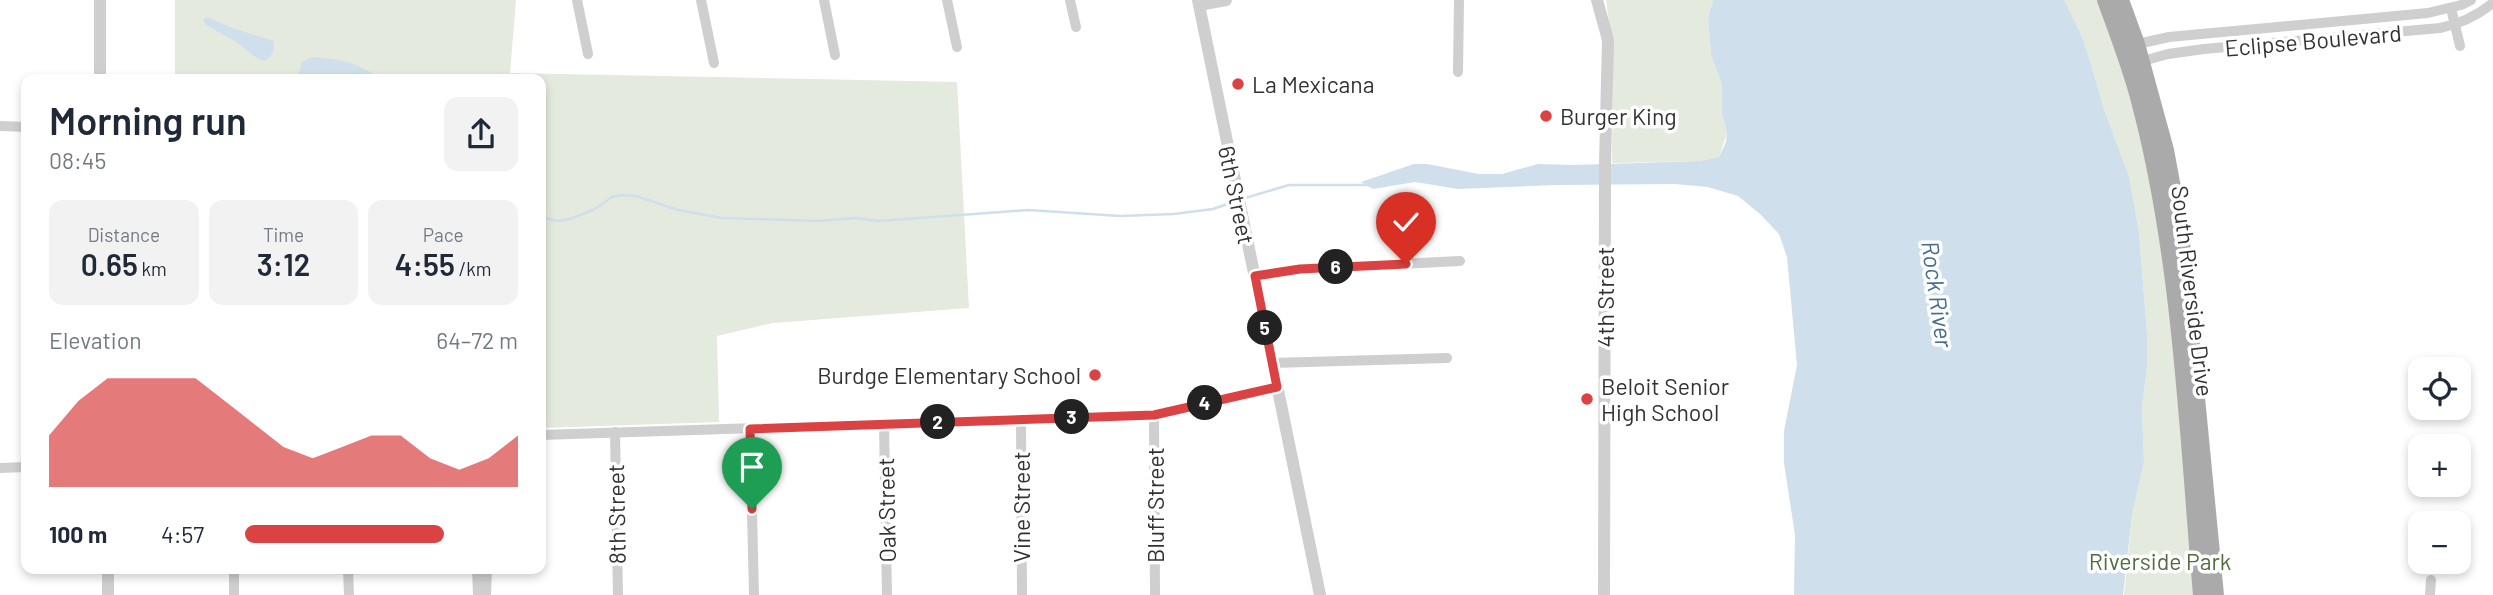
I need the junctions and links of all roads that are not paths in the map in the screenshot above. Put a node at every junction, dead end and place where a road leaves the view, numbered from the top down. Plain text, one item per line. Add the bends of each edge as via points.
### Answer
1 (100, 0) edge
2 (577, 0) edge
3 (701, 0) edge
4 (824, 0) edge
5 (947, 0) edge
6 (1070, 0) edge
7 (1226, 0) edge
8 (1459, 0) edge
9 (1597, 0) edge
10 (2105, 0) edge
11 (2121, 0) edge
12 (2471, 0) edge
13 (1198, 3) edge
14 (2493, 3) edge
15 (2451, 8) junction
16 (2455, 25) junction
17 (1076, 27) dead end
18 (2129, 46) junction
19 (2460, 46) dead end
20 (957, 47) dead end
21 (588, 54) dead end
22 (835, 55) dead end
23 (714, 63) dead end
24 (2135, 63) junction
25 (1458, 72) dead end
26 (100, 74) edge
27 (0, 126) edge
28 (21, 127) edge
29 (1460, 261) dead end
30 (1255, 276) junction
31 (1447, 358) dead end
32 (1272, 363) junction
33 (1277, 387) junction
34 (1154, 415) junction
35 (1021, 419) junction
36 (884, 424) junction
37 (750, 429) junction
38 (615, 432) junction
39 (546, 435) edge
40 (21, 467) edge
41 (0, 468) edge
42 (108, 574) edge
43 (234, 574) edge
44 (348, 574) edge
45 (477, 574) edge
46 (486, 574) edge
47 (2431, 580) dead end
48 (108, 595) edge
49 (234, 595) edge
50 (349, 595) edge
51 (478, 595) edge
52 (486, 595) edge
53 (618, 595) edge
54 (754, 595) edge
55 (887, 595) edge
56 (1022, 595) edge
57 (1155, 595) edge
58 (1320, 595) edge
59 (1604, 595) edge
60 (2201, 595) edge
61 (2216, 595) edge
62 (2430, 595) edge

1 - 26 street
2 - 21 street
3 - 23 street
4 - 22 street
5 - 20 street
6 - 17 street
7 - 13 street
8 - 25 street
9 - 59 street, 4th Street via 1608,40
10 - 18 main road, South Riverside Drive
11 - 18 main road, South Riverside Drive
12 - 15 street, Eclipse Boulevard
13 - 30 street, 6th Street
14 - 16 street, Eclipse Boulevard
15 - 16 street
15 - 18 street, Eclipse Boulevard via 2395,18 2169,37
16 - 19 street
16 - 24 street, Eclipse Boulevard via 2204,49
18 - 24 main road, South Riverside Drive
24 - 60 main road, South Riverside Drive via 2171,268
24 - 61 main road, South Riverside Drive via 2166,150 2184,250
27 - 28 street
29 - 30 street via 1300,269
30 - 32 street, 6th Street
31 - 32 street
32 - 33 street, 6th Street
33 - 34 street
33 - 58 street, 6th Street
34 - 35 street
34 - 57 street, Bluff Street
35 - 36 street
35 - 56 street, Vine Street
36 - 37 street
36 - 55 street, Oak Street
37 - 38 street
37 - 54 street
38 - 39 street
38 - 53 street, 8th Street
40 - 41 street
42 - 48 street
43 - 49 street
44 - 50 street
45 - 51 street
46 - 52 street
47 - 62 street

